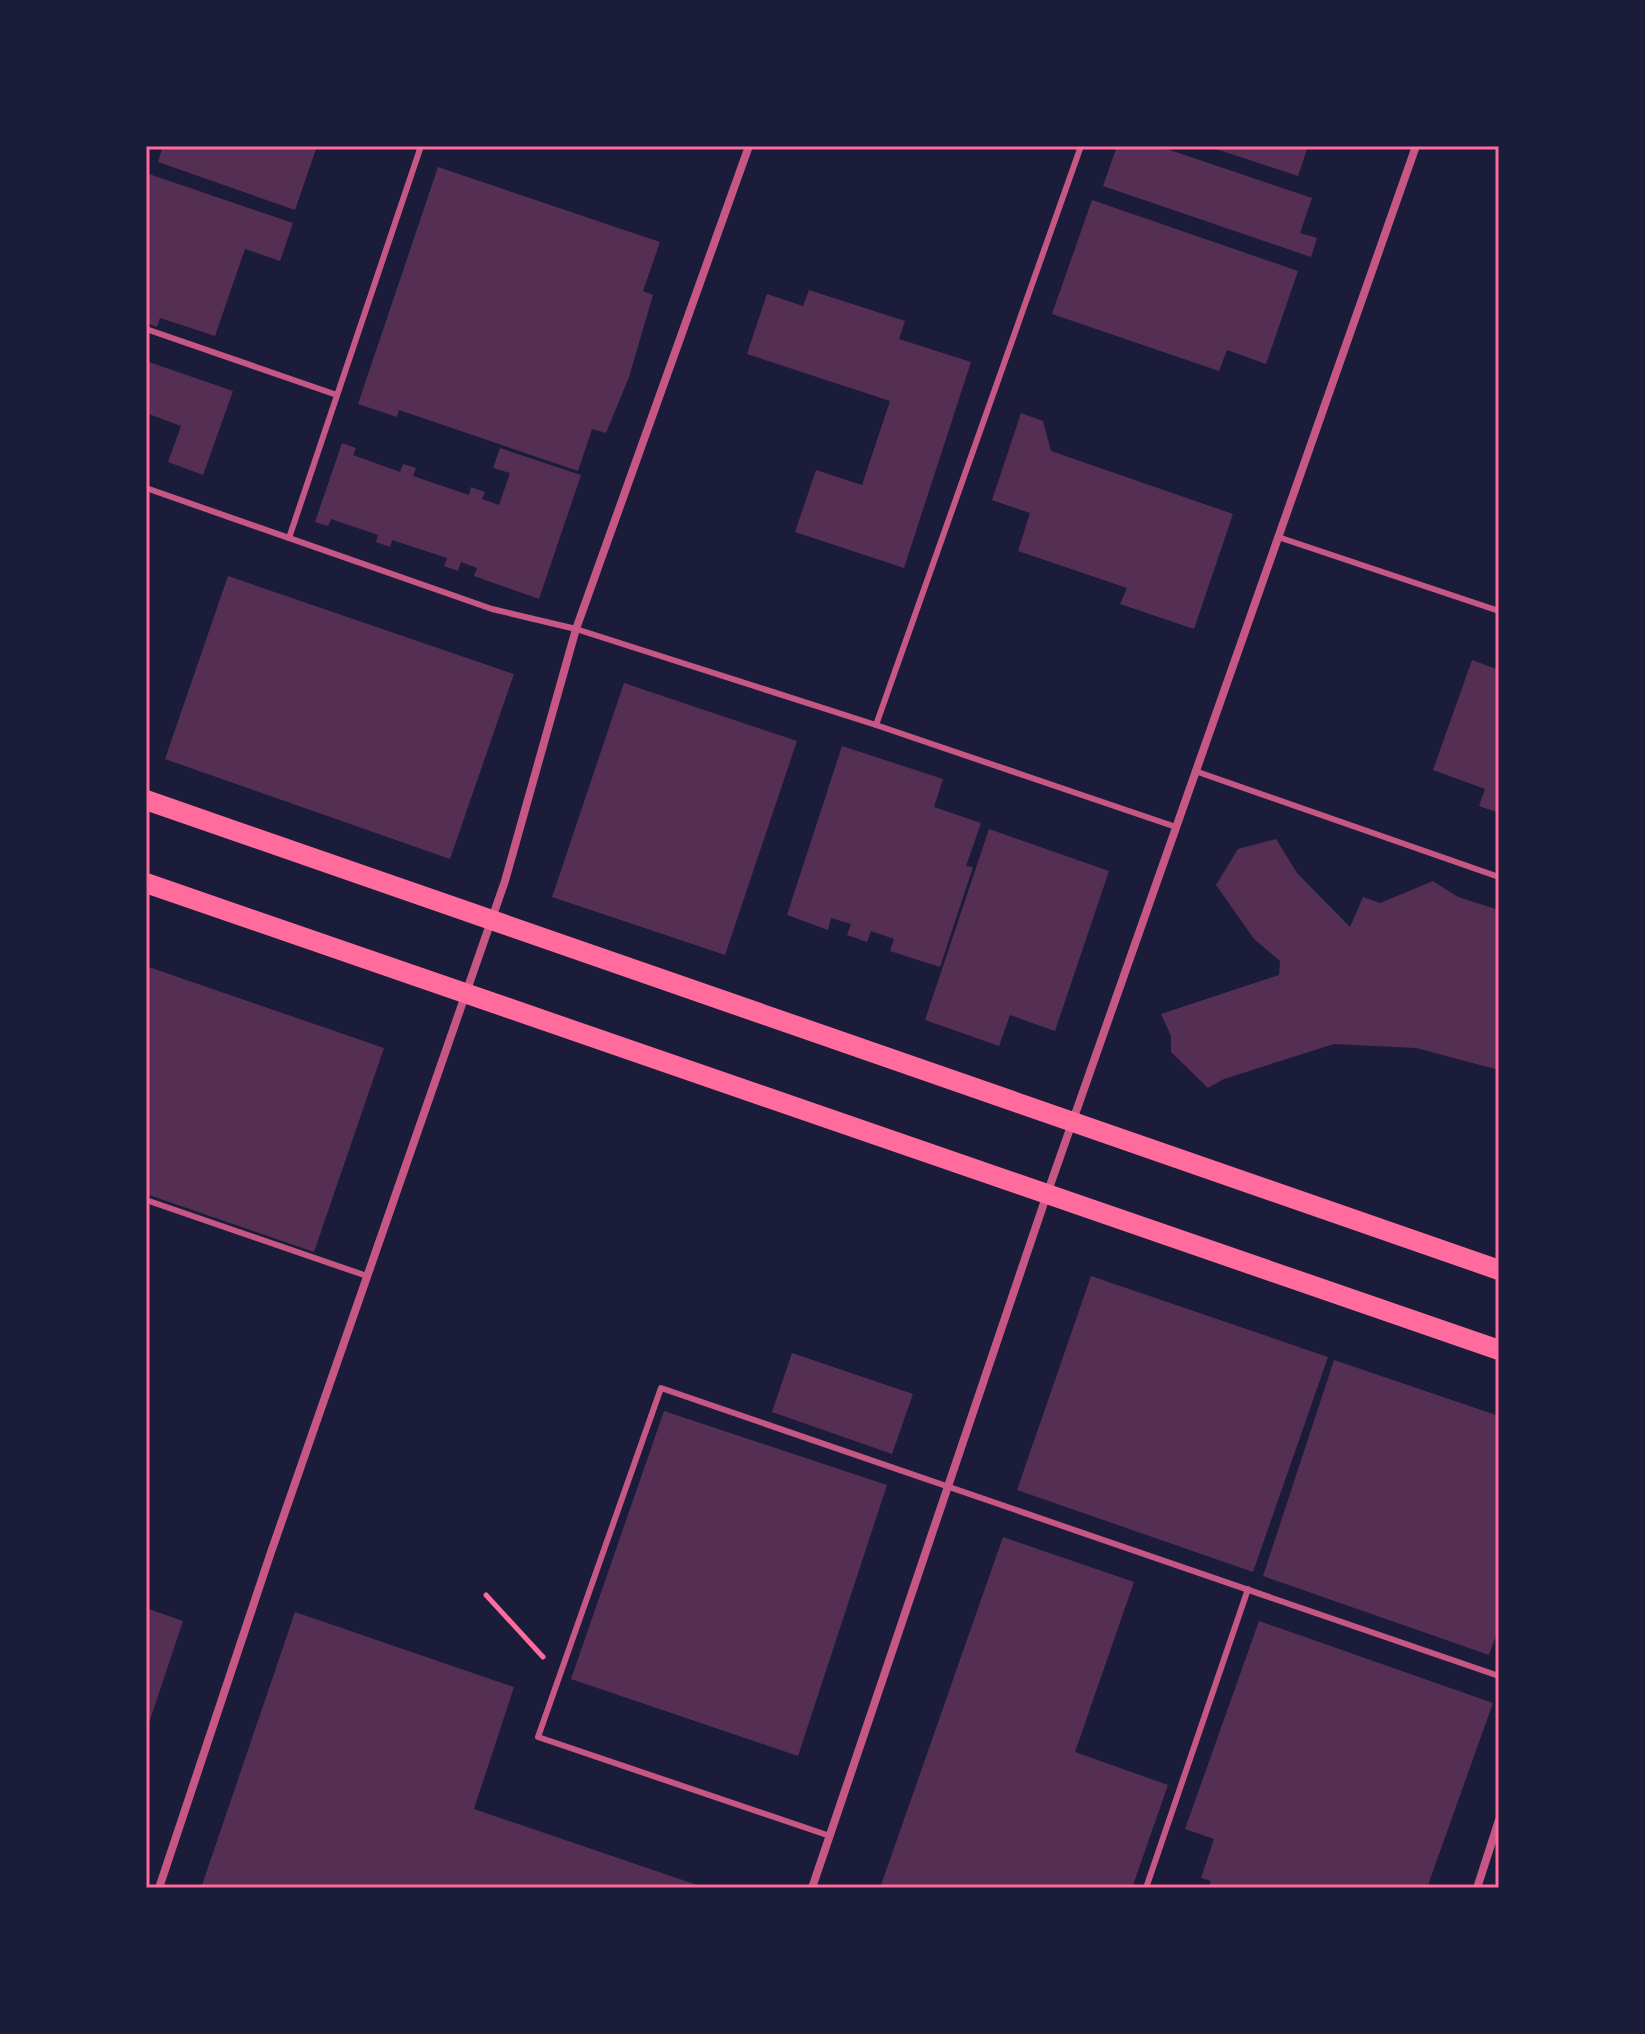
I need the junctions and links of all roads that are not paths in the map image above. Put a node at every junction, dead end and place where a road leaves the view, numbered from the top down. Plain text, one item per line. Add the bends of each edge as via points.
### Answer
1 (421, 146) edge
2 (749, 146) edge
3 (1081, 146) edge
4 (1416, 146) edge
5 (146, 329) edge
6 (337, 395) junction
7 (146, 488) edge
8 (1278, 537) junction
9 (289, 538) junction
10 (1499, 611) edge
11 (576, 629) junction
12 (876, 725) junction
13 (1195, 771) junction
14 (146, 800) edge
15 (1176, 827) junction
16 (1499, 877) edge
17 (146, 883) edge
18 (492, 919) junction
19 (467, 994) junction
20 (1073, 1124) junction
21 (1047, 1194) junction
22 (146, 1200) edge
23 (1499, 1270) edge
24 (367, 1276) junction
25 (1499, 1350) edge
26 (948, 1486) junction
27 (1248, 1589) junction
28 (1499, 1676) edge
29 (1499, 1820) edge
30 (830, 1836) junction
31 (159, 1888) edge
32 (812, 1888) edge
33 (1146, 1888) edge
34 (1477, 1888) edge

1 - 6 lane
2 - 11 street
3 - 12 lane
4 - 8 street
5 - 6 lane
6 - 9 lane
7 - 9 lane
8 - 10 lane
8 - 13 street
9 - 11 lane via 492,609
11 - 12 lane
11 - 18 street
12 - 15 lane
13 - 15 street
13 - 16 lane
14 - 18 main road
15 - 20 street
17 - 19 main road
18 - 19 street
18 - 20 main road
19 - 21 main road
19 - 24 street
20 - 21 street
20 - 23 main road
21 - 25 main road
21 - 26 street
22 - 24 lane
24 - 31 street
26 - 27 lane
26 - 30 street
26 - 30 lane via 661,1388 538,1737
27 - 28 lane
27 - 33 lane
29 - 34 street
30 - 32 street

